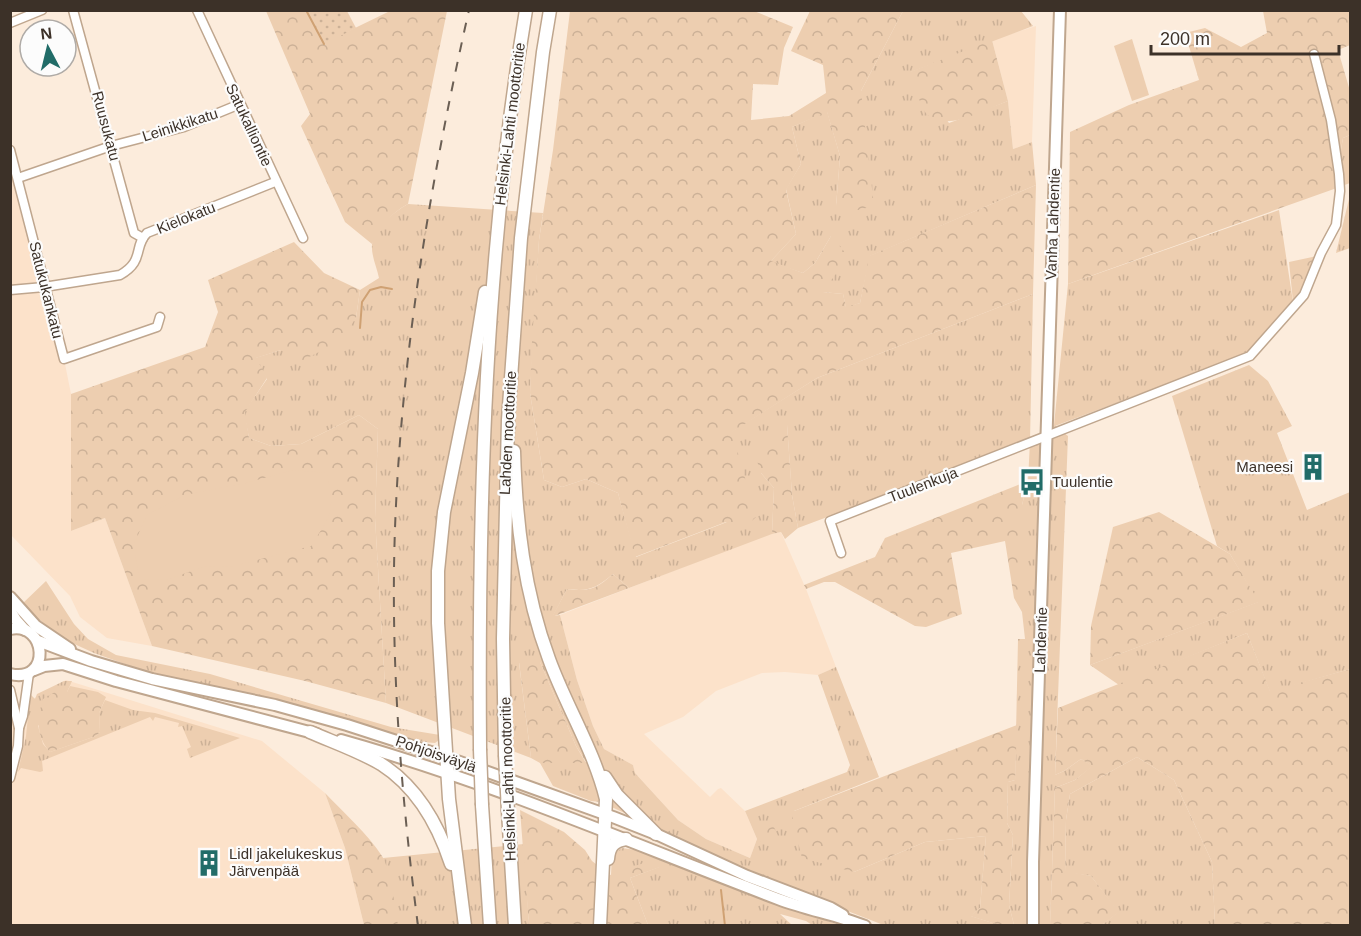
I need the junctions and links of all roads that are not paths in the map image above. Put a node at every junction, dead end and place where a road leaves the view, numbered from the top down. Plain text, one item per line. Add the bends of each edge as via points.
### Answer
1 (42, 10) edge
2 (73, 10) edge
3 (197, 10) edge
4 (526, 10) edge
5 (550, 10) edge
6 (1060, 10) edge
7 (10, 23) edge
8 (1314, 54) dead end
9 (240, 104) junction
10 (111, 146) junction
11 (10, 150) edge
12 (18, 178) junction
13 (275, 182) junction
14 (522, 227) joint
15 (143, 238) junction
16 (303, 238) dead end
17 (496, 238) junction
18 (44, 287) junction
19 (10, 290) edge
20 (160, 317) dead end
21 (512, 351) junction
22 (1047, 436) junction
23 (841, 553) dead end
24 (10, 597) edge
25 (10, 609) edge
26 (10, 628) edge
27 (25, 630) junction
28 (503, 639) joint
29 (38, 641) junction
30 (479, 648) joint
31 (91, 661) junction
32 (32, 671) junction
33 (10, 674) edge
34 (10, 690) edge
35 (19, 728) junction
36 (309, 732) junction
37 (590, 752) junction
38 (446, 757) junction
39 (447, 773) junction
40 (10, 778) edge
41 (606, 814) junction
42 (606, 831) junction
43 (656, 834) junction
44 (626, 839) junction
45 (1035, 844) junction
46 (603, 871) junction
47 (462, 909) junction
48 (854, 921) junction
49 (515, 923) edge
50 (465, 926) edge
51 (490, 926) edge
52 (600, 926) edge
53 (866, 926) edge
54 (1033, 926) edge
55 (1040, 926) edge

1 - 7 street
2 - 10 street, Ruusukatu
3 - 9 street, Satukalliontie
4 - 17 highway, Helsinki-Lahti moottoritie
5 - 14 highway, Helsinki-Lahti moottoritie
6 - 22 main road, Vanha Lahdentie
8 - 22 street via 1331,120 1340,190 1336,225 1304,295 1245,359
9 - 10 street, Leinikkikatu via 184,127
9 - 13 street, Satukalliontie
10 - 12 street, Leinikkikatu
10 - 15 street, Ruusukatu via 134,233
11 - 12 street, Satukukankatu
12 - 18 street, Satukukankatu
13 - 15 street, Kielokatu via 147,233
13 - 16 street, Satukalliontie
14 - 21 highway, Lahden moottoritie
15 - 18 street, Kielokatu via 137,261 120,275
17 - 30 highway, Lahden moottoritie via 487,374
17 - 38 highway via 440,543 438,623
18 - 19 street, Kielokatu
18 - 20 street, Satukukankatu via 64,359 157,327
21 - 28 highway, Lahden moottoritie
21 - 37 highway via 515,477 525,572 549,659
22 - 23 street, Tuulenkuja via 830,521
22 - 45 main road, Lahdentie
24 - 31 main road via 36,626
25 - 27 main road
26 - 27 main road
27 - 29 main road, Pohjoisväylä
28 - 49 highway, Helsinki-Lahti moottoritie, bridge
29 - 31 main road, Pohjoisväylä
29 - 32 main road via 41,651
30 - 51 highway, Helsinki-Lahti moottoritie, bridge via 482,805
31 - 38 main road, Pohjoisväylä via 152,680 286,708
32 - 33 main road, Pohjoisväylä
32 - 35 street
32 - 36 main road, Pohjoisväylä via 63,664
34 - 35 street
35 - 40 street
36 - 39 main road, Pohjoisväylä
36 - 47 highway via 380,764 416,795 444,844
37 - 41 highway via 602,783
37 - 43 highway via 617,795
38 - 39 highway
38 - 41 main road, Pohjoisväylä
39 - 42 main road, Pohjoisväylä
39 - 47 highway
41 - 42 highway
41 - 43 main road, Pohjoisväylä
42 - 44 main road, Pohjoisväylä
42 - 46 highway
43 - 48 main road, Pohjoisväylä
44 - 46 highway via 614,843
44 - 48 main road, Pohjoisväylä via 780,900
45 - 54 main road, Lahdentie
45 - 55 main road, Lahdentie
46 - 52 highway
47 - 50 highway
48 - 53 main road, Pohjoisväylä

